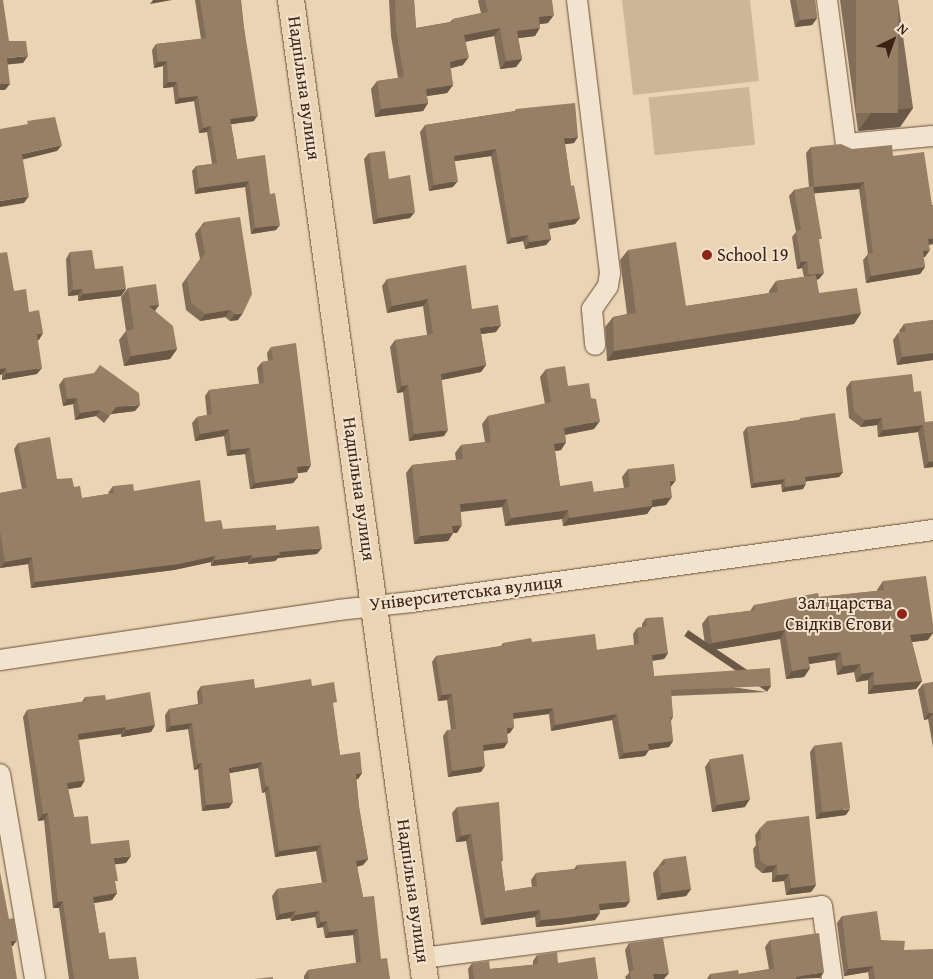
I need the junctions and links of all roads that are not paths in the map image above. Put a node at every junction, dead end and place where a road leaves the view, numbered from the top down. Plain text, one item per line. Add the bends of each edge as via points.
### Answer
1 (291, 0) edge
2 (577, 0) edge
3 (827, 0) edge
4 (933, 136) edge
5 (595, 345) dead end
6 (933, 530) edge
7 (374, 606) junction
8 (0, 660) edge
9 (0, 774) edge
10 (424, 969) edge
11 (35, 979) edge
12 (832, 979) edge

1 - 7 main road, Надпільна вулиця
2 - 5 street via 610,273 608,286 592,309
3 - 4 street via 846,144
6 - 7 street, Університетська вулиця
7 - 8 street, Університетська вулиця
7 - 10 main road, Надпільна вулиця
9 - 11 street
10 - 12 street via 822,906

